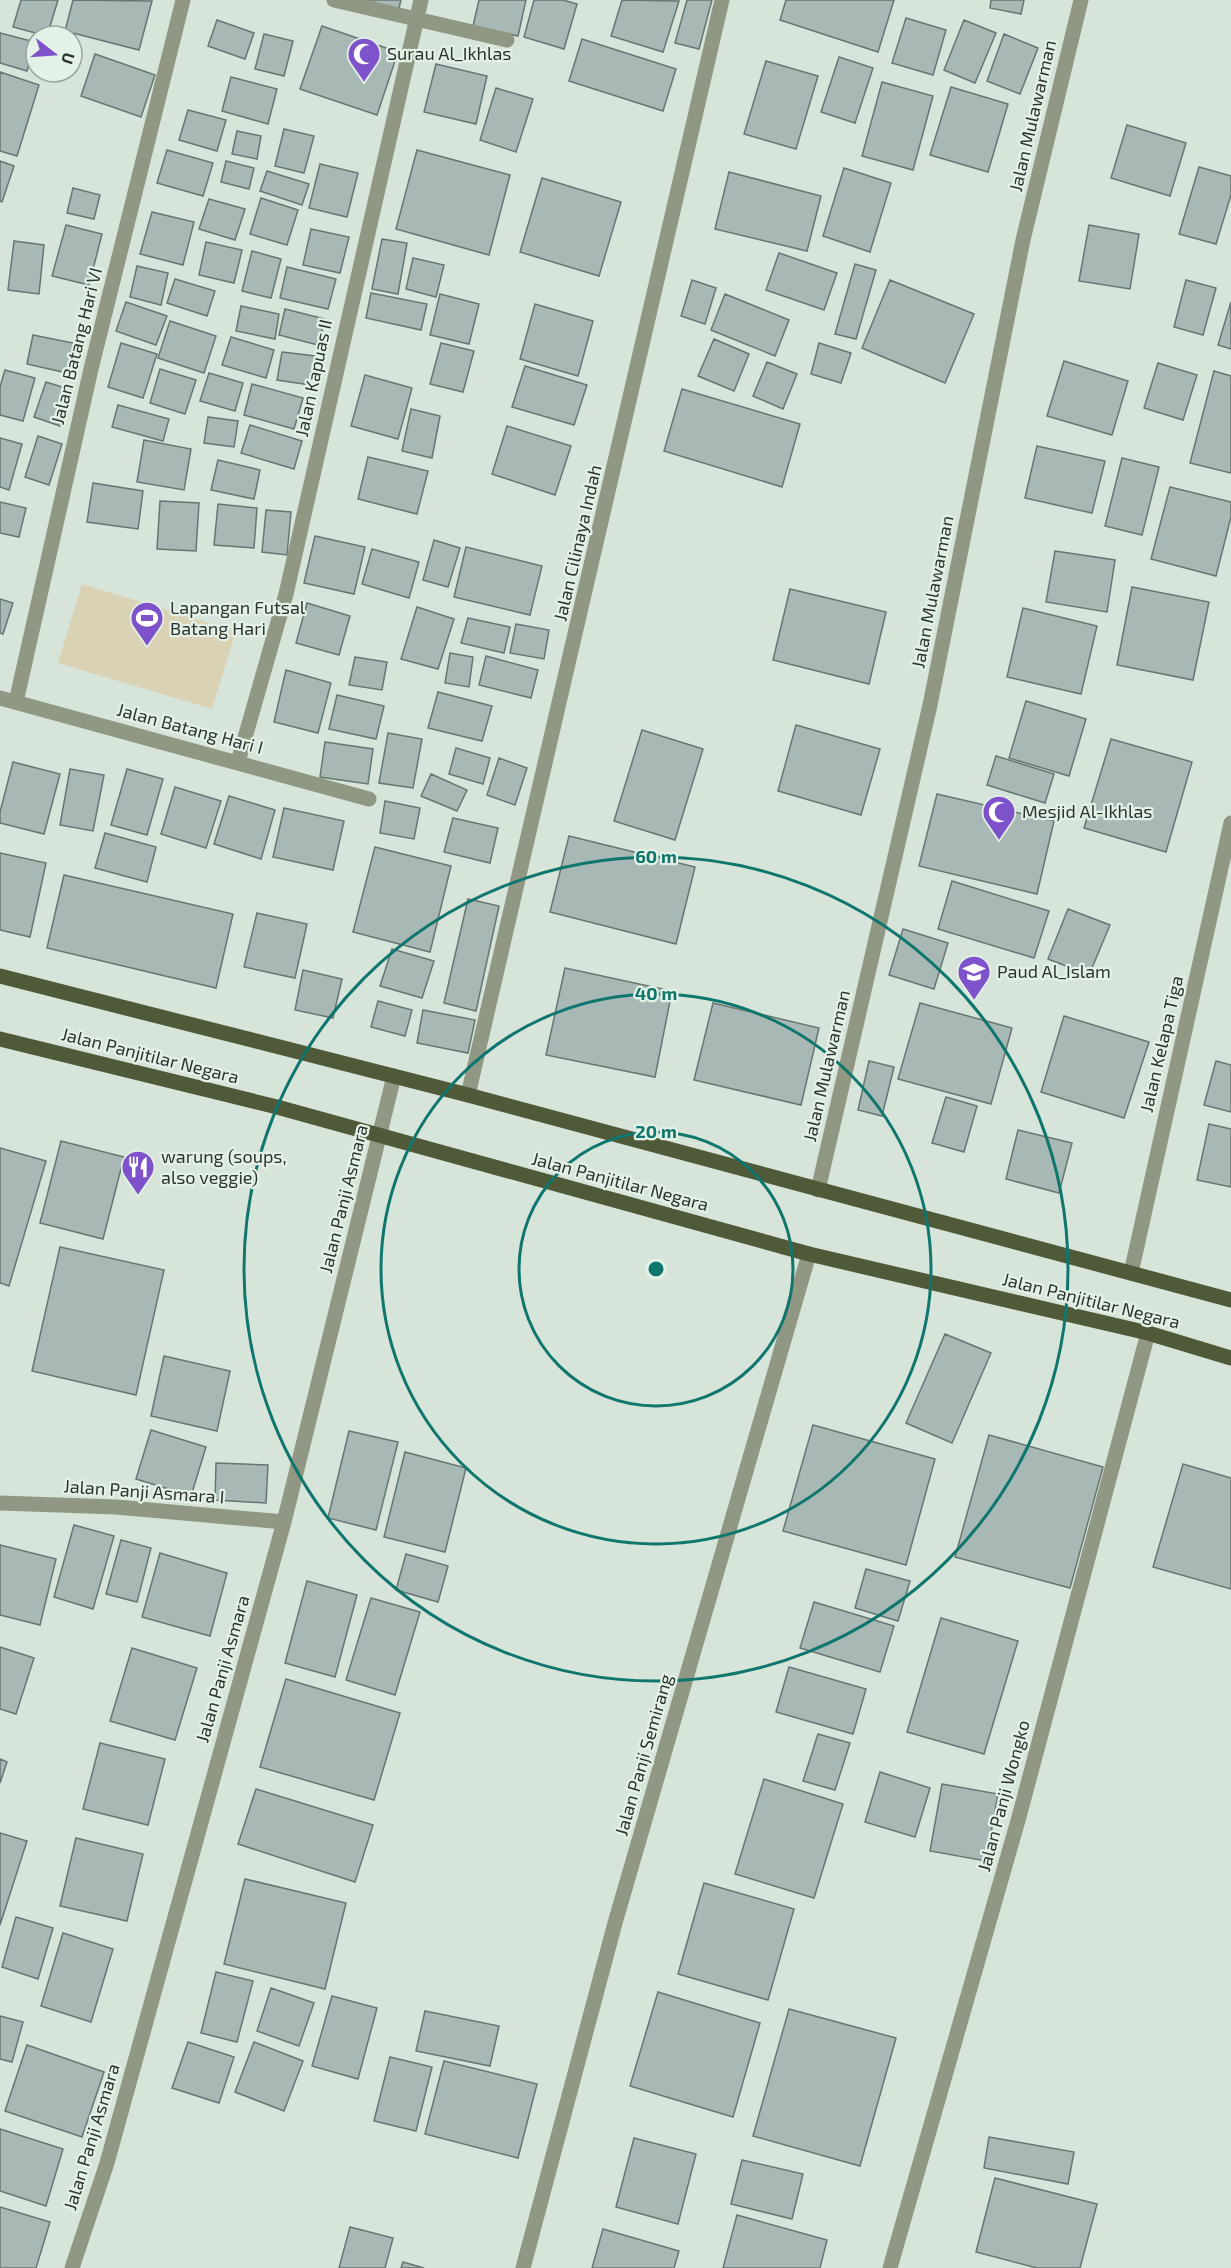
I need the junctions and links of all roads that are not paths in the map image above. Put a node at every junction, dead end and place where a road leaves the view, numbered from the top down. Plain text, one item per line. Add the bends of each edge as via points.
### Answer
1 (183, 0) edge
2 (334, 0) edge
3 (421, 0) edge
4 (722, 0) edge
5 (1081, 0) edge
6 (416, 19) junction
7 (507, 40) dead end
8 (0, 698) edge
9 (16, 702) junction
10 (238, 762) junction
11 (369, 799) dead end
12 (1231, 824) edge
13 (0, 976) edge
14 (0, 1039) edge
15 (394, 1076) junction
16 (468, 1095) junction
17 (380, 1136) junction
18 (818, 1190) junction
19 (809, 1254) junction
20 (1131, 1274) junction
21 (1231, 1300) edge
22 (1148, 1333) junction
23 (1231, 1358) edge
24 (0, 1503) edge
25 (284, 1522) junction
26 (72, 2268) edge
27 (523, 2268) edge
28 (890, 2268) edge

1 - 9 street, Jalan Batang Hari VI via 91,369
2 - 6 street
3 - 6 street, Jalan Kapuas II
4 - 16 street, Jalan Cilinaya Indah
5 - 18 street, Jalan Mulawarman via 1023,240 930,705
6 - 7 street
6 - 10 street, Jalan Kapuas II via 286,594
8 - 9 street, Jalan Batang Hari I
9 - 10 street, Jalan Batang Hari I
10 - 11 street, Jalan Batang Hari I
12 - 20 street, Jalan Kelapa Tiga
13 - 15 main road
14 - 17 main road, Jalan Panjitilar Negara
15 - 16 main road
15 - 17 street, Jalan Panji Asmara
16 - 18 main road
17 - 19 main road, Jalan Panjitilar Negara
17 - 25 street, Jalan Panji Asmara
18 - 20 main road
19 - 22 main road, Jalan Panjitilar Negara
19 - 27 street, Jalan Panji Semirang via 615,1923
20 - 21 main road
22 - 23 main road, Jalan Panjitilar Negara
22 - 28 street, Jalan Panji Wongko via 1022,1805
24 - 25 street, Jalan Panji Asmara I via 116,1507
25 - 26 street, Jalan Panji Asmara via 107,2163

